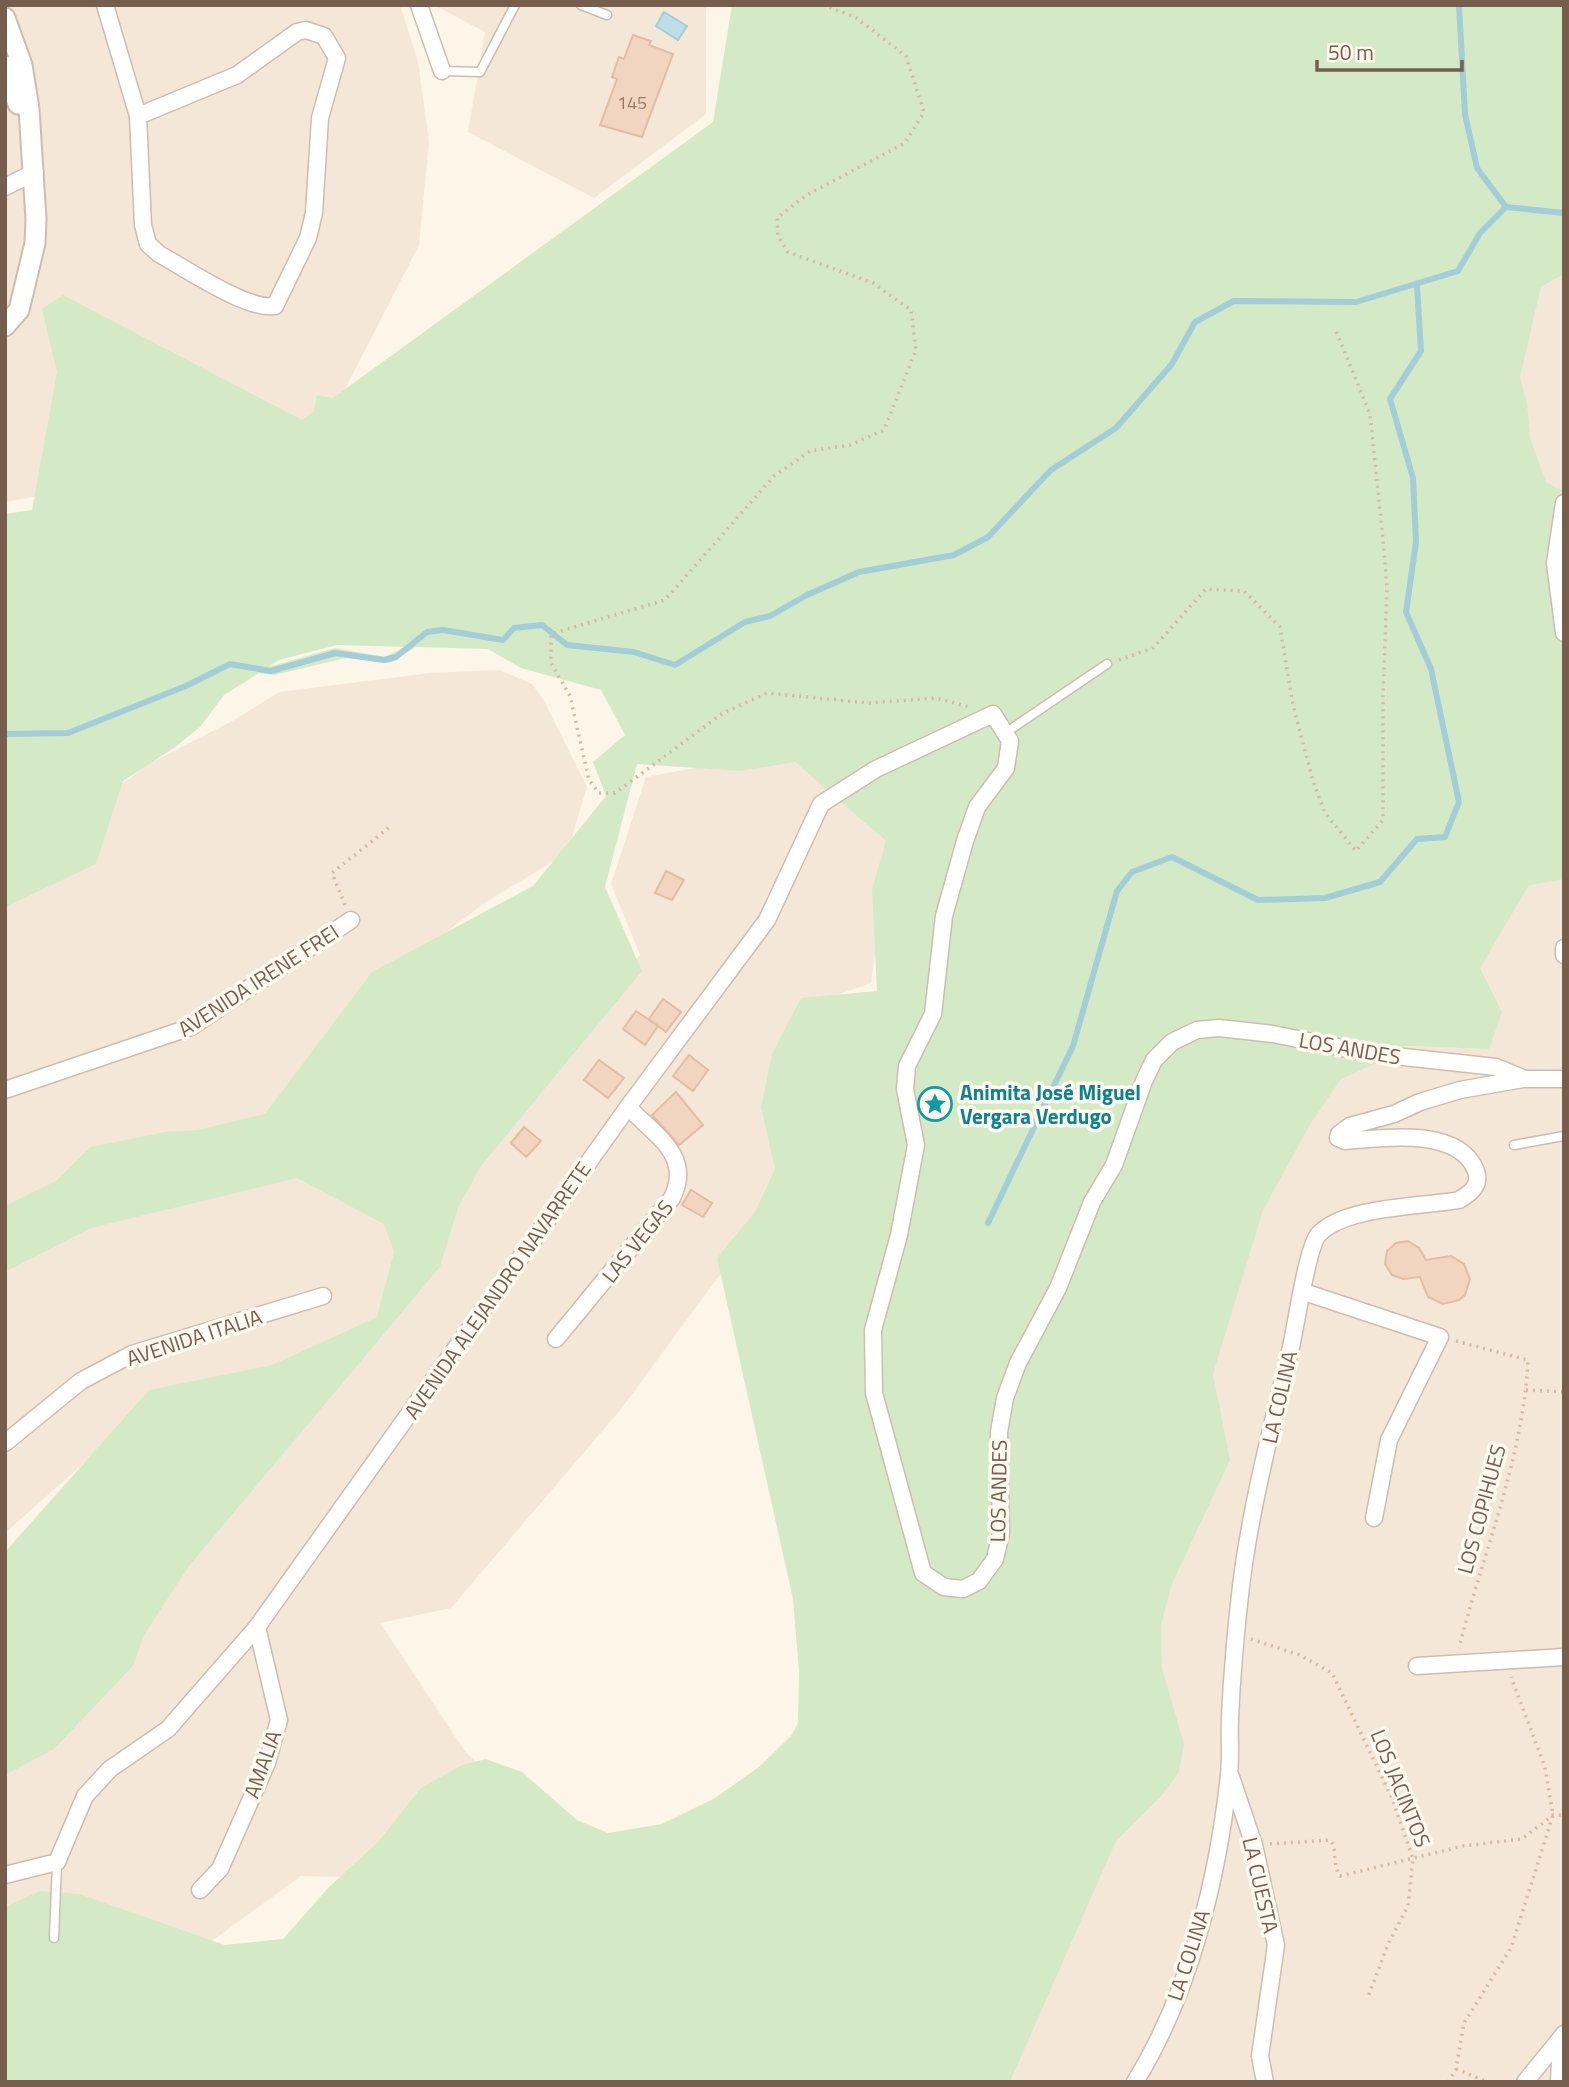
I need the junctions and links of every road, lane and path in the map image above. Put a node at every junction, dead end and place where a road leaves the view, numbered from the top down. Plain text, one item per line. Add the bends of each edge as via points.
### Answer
1 (105, 5) edge
2 (419, 5) edge
3 (515, 5) edge
4 (581, 5) edge
5 (823, 5) edge
6 (607, 15) dead end
7 (5, 18) edge
8 (5, 66) edge
9 (442, 71) joint
10 (138, 116) junction
11 (29, 130) junction
12 (35, 172) junction
13 (5, 187) edge
14 (5, 326) edge
15 (1336, 331) dead end
16 (1564, 503) edge
17 (1564, 633) edge
18 (1107, 664) joint
19 (993, 714) junction
20 (1005, 733) junction
21 (391, 826) dead end
22 (351, 920) joint
23 (1564, 948) edge
24 (1564, 955) edge
25 (1525, 1079) junction
26 (1564, 1079) edge
27 (5, 1090) edge
28 (628, 1107) junction
29 (1564, 1136) edge
30 (1514, 1145) dead end
31 (1304, 1293) junction
32 (323, 1296) dead end
33 (1440, 1337) junction
34 (556, 1339) dead end
35 (1526, 1390) junction
36 (1564, 1392) edge
37 (5, 1443) edge
38 (1374, 1518) dead end
39 (257, 1627) junction
40 (1236, 1634) junction
41 (1564, 1657) edge
42 (1504, 1659) junction
43 (1455, 1663) junction
44 (1417, 1667) dead end
45 (1229, 1773) junction
46 (1553, 1815) junction
47 (1564, 1815) edge
48 (1254, 1845) junction
49 (1413, 1859) junction
50 (57, 1862) junction
51 (5, 1874) edge
52 (200, 1890) dead end
53 (54, 1938) dead end
54 (1368, 1997) dead end
55 (1562, 2036) edge
56 (1456, 2069) junction
57 (1135, 2082) edge
58 (1265, 2082) edge
59 (1448, 2082) edge
60 (1488, 2082) edge
61 (1525, 2082) edge
62 (1559, 2082) edge

1 - 10 street
2 - 9 street
3 - 9 lane via 480,72
4 - 6 lane
5 - 19 path via 855,17 906,56 924,112 905,143 805,196 777,218 778,236 788,252 873,283 911,310 916,349 884,430 849,444 810,451 774,476 665,600 551,634 551,663 570,696 589,780 598,793 615,793 723,713 767,693 869,703 936,698
7 - 11 street via 22,65
8 - 11 street
10 - 10 street via 143,225 148,244 242,298 267,308 275,306 303,249 314,213 320,118 337,58 324,36 297,32 237,75
11 - 12 street
12 - 13 street
12 - 14 street via 35,243 19,310
15 - 18 path via 1370,414 1383,540 1387,587 1383,820 1356,851 1325,813 1293,705 1280,627 1244,590 1206,589 1153,648
16 - 17 street via 1555,563
18 - 20 lane
19 - 20 street
19 - 28 street, AVENIDA ALEJANDRO NAVARRETE via 876,769 821,804 767,920
20 - 25 street, LOS ANDES via 1010,741 1006,768 977,807 965,841 944,916 933,1014 908,1066 905,1089 916,1145 899,1235 873,1330 874,1393 923,1573 944,1587 963,1589 979,1581 995,1559 1001,1533 999,1432 1005,1398 1058,1288 1092,1202 1114,1165 1144,1081 1154,1060 1172,1042 1196,1030 1232,1030 1367,1053 1496,1067
21 - 22 path via 332,873
22 - 27 street, AVENIDA IRENE FREI via 191,1027
23 - 24 street
25 - 26 street, LOS ANDES
25 - 31 street, LA COLINA via 1460,1090 1340,1131 1338,1138 1345,1142 1392,1137 1441,1143 1465,1156 1478,1180 1472,1192 1459,1200 1353,1215 1332,1223 1317,1237 1308,1259
28 - 34 street, LAS VEGAS via 676,1156 681,1180 672,1198
28 - 39 street, AVENIDA ALEJANDRO NAVARRETE
29 - 30 lane
31 - 33 street
31 - 40 street, LA COLINA via 1260,1476
32 - 37 street, AVENIDA ITALIA via 132,1354 81,1381
33 - 35 path, LOS COPIHUES via 1528,1360
33 - 38 street via 1389,1440
35 - 36 path
35 - 43 path, LOS COPIHUES via 1502,1504
39 - 50 street, AVENIDA ALEJANDRO NAVARRETE via 168,1729 110,1769 85,1796
39 - 52 street, AMALIA via 279,1720 267,1763 219,1870
40 - 45 street, LA COLINA
40 - 49 path, LOS JACINTOS via 1300,1655 1332,1672 1392,1798
41 - 42 street
42 - 43 street
42 - 46 path via 1545,1767
43 - 44 street
45 - 48 street, LA CUESTA
45 - 57 street, LA COLINA via 1200,1919 1169,2013
46 - 47 path
46 - 49 path via 1522,1839 1463,1846
46 - 56 path via 1511,1948 1464,2024
48 - 49 path via 1330,1840 1340,1876
48 - 58 street, LA CUESTA via 1276,1945 1260,2056
49 - 54 path, LOS JACINTOS via 1408,1906
50 - 51 street
50 - 53 lane
55 - 61 street
55 - 62 street
56 - 59 path
56 - 60 path

